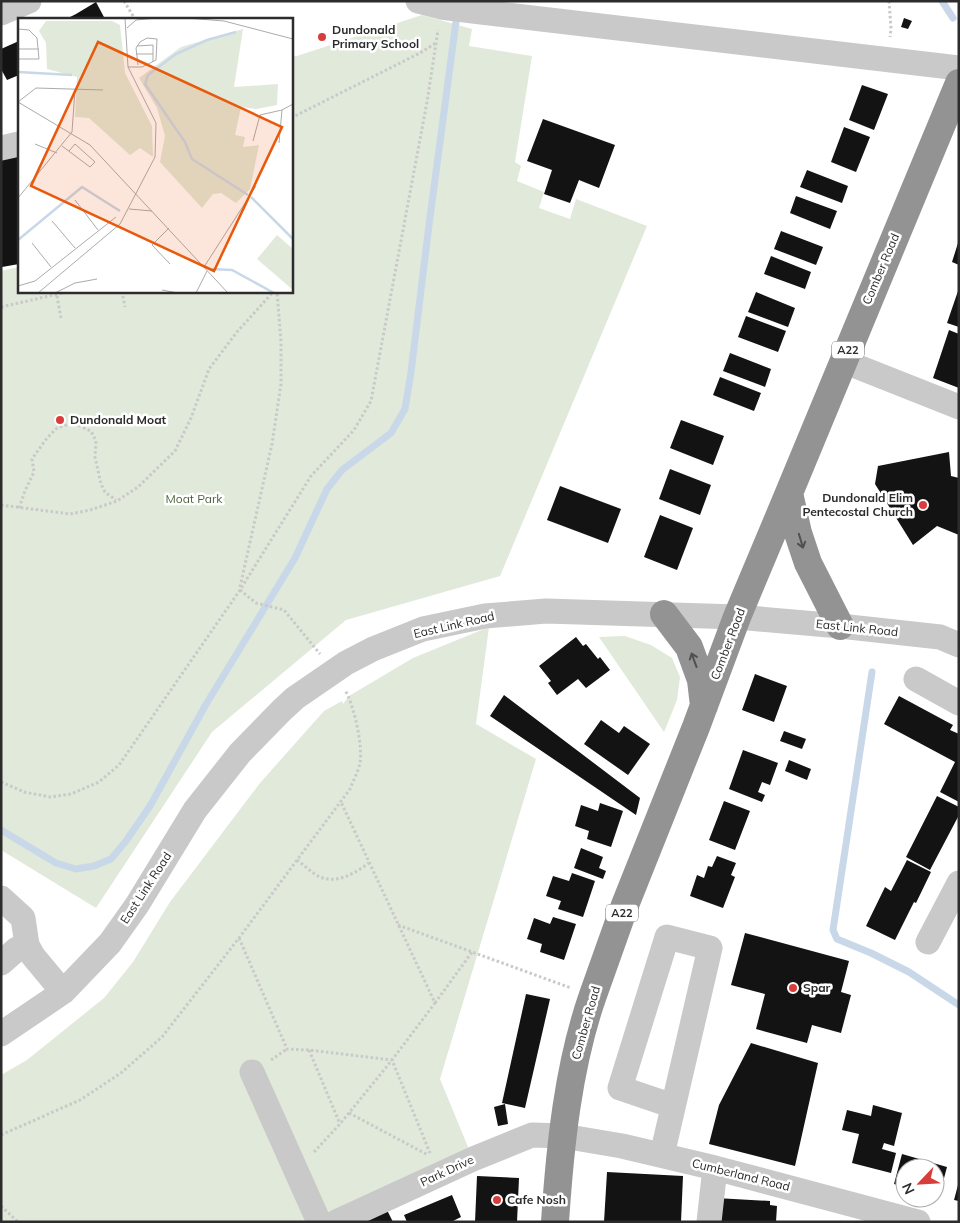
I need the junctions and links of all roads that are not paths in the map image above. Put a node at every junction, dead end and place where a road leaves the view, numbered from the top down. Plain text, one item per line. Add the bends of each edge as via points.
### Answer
1 (29, 1) edge
2 (430, 4) edge
3 (1, 12) edge
4 (959, 68) edge
5 (959, 83) edge
6 (18, 144) edge
7 (1, 148) edge
8 (843, 361) junction
9 (959, 407) edge
10 (789, 493) junction
11 (664, 614) junction
12 (737, 617) junction
13 (840, 626) junction
14 (959, 645) edge
15 (916, 679) dead end
16 (959, 703) edge
17 (704, 707) junction
18 (959, 883) edge
19 (1, 898) edge
20 (928, 942) dead end
21 (27, 945) junction
22 (1, 963) edge
23 (63, 992) junction
24 (1, 1034) edge
25 (252, 1072) dead end
26 (673, 1106) junction
27 (563, 1136) junction
28 (662, 1155) junction
29 (715, 1168) junction
30 (319, 1222) edge
31 (336, 1222) edge
32 (555, 1222) edge
33 (708, 1222) edge
34 (918, 1222) edge

1 - 3 street
2 - 4 street
5 - 8 highway, Comber Road / A22
6 - 7 street
8 - 9 street
8 - 10 highway, Comber Road / A22
10 - 12 highway, Comber Road / A22
10 -> 13 highway via 808,563
11 - 12 street, East Link Road
17 -> 11 highway, A22 via 701,680 689,647
11 - 23 street, East Link Road via 546,611 485,616 423,629 372,649 333,672 295,698 240,753 196,810 110,943
12 - 13 street, East Link Road
12 - 17 highway, Comber Road / A22
13 - 14 street, East Link Road via 940,637
15 - 16 street
17 - 27 highway, Comber Road / A22 via 588,1007 571,1077
18 - 20 street
19 - 21 street via 23,918
21 - 22 street
21 - 23 street
23 - 24 street, East Link Road
25 - 30 street
26 - 26 street via 620,1088 667,937 710,948
26 - 28 street
27 - 28 street, Cumberland Road
27 - 31 street, Park Drive via 532,1135 473,1158
27 - 32 highway, Comber Road / A22
28 - 29 street, Cumberland Road
29 - 33 street
29 - 34 street, Cumberland Road

